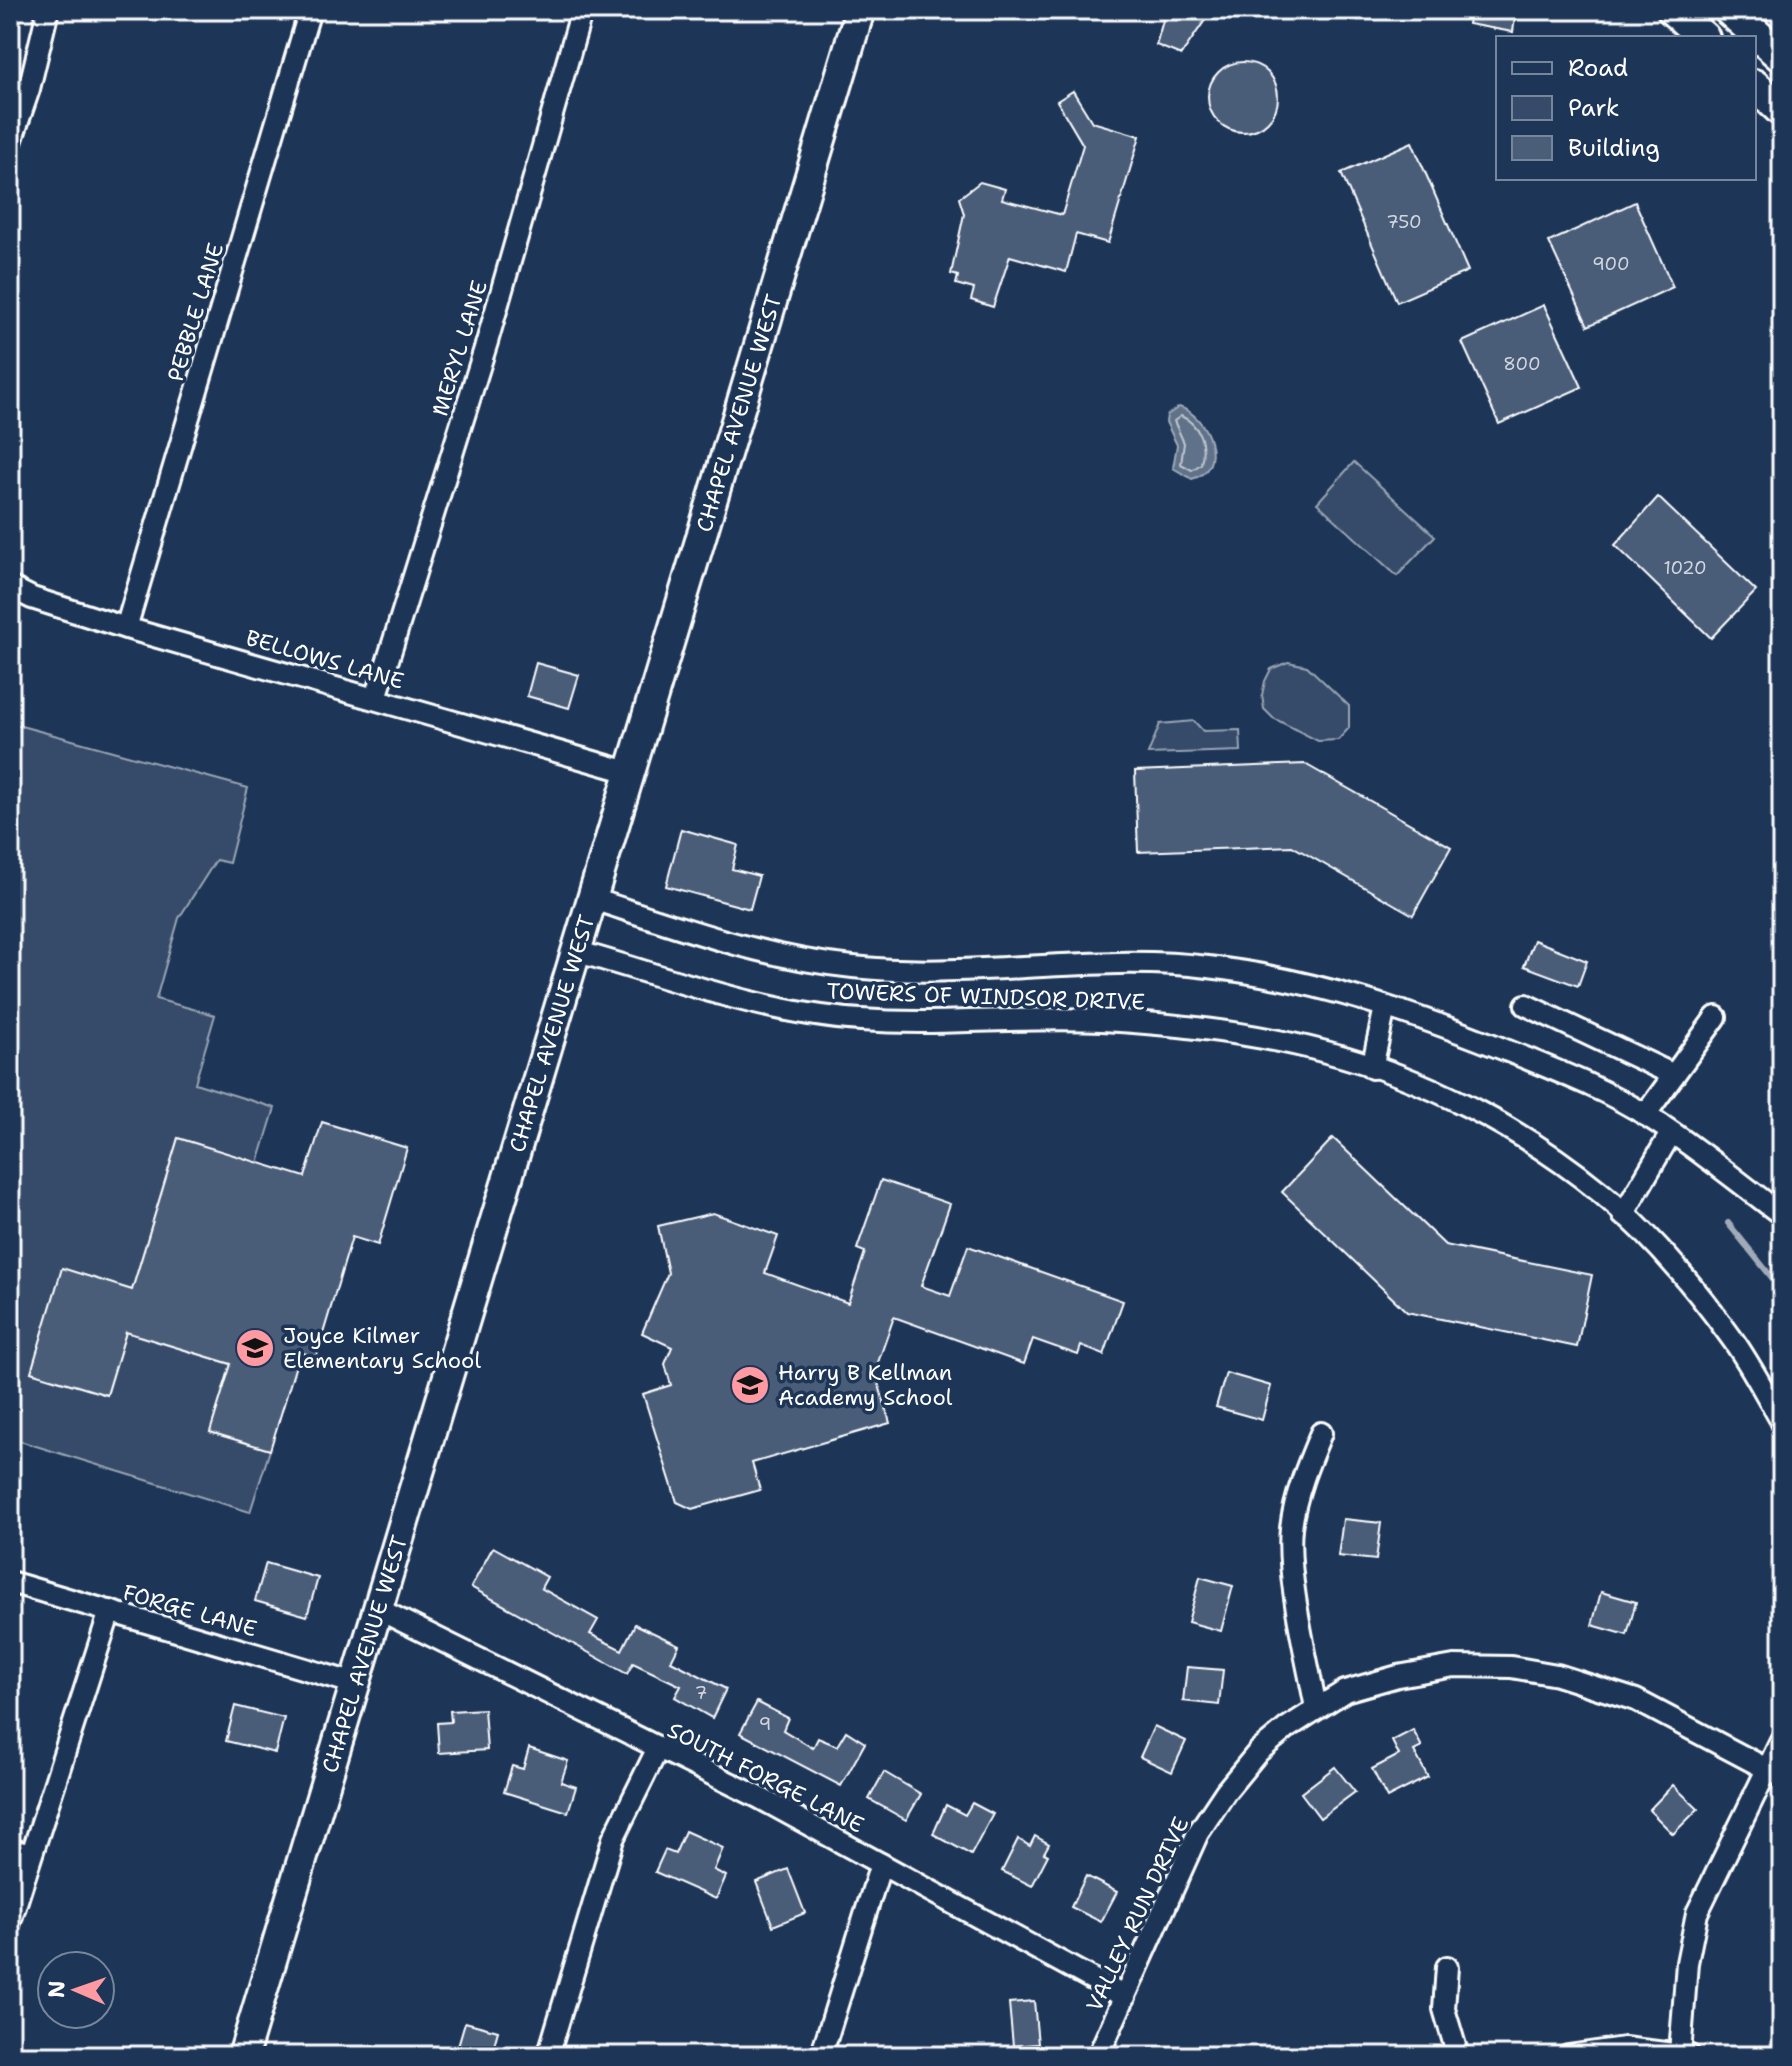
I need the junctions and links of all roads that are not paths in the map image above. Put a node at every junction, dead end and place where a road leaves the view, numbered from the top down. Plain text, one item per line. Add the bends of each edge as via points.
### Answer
1 (48, 10) edge
2 (310, 10) edge
3 (582, 10) edge
4 (860, 10) edge
5 (1673, 10) edge
6 (1729, 10) edge
7 (1702, 36) edge
8 (1782, 57) edge
9 (1756, 87) edge
10 (1782, 111) edge
11 (10, 145) edge
12 (10, 587) edge
13 (126, 628) junction
14 (376, 698) junction
15 (629, 772) junction
16 (590, 898) junction
17 (575, 951) junction
18 (1526, 1005) dead end
19 (1385, 1007) junction
20 (1716, 1017) dead end
21 (1372, 1068) junction
22 (1674, 1075) junction
23 (1645, 1115) junction
24 (1671, 1133) junction
25 (1623, 1215) junction
26 (1782, 1215) edge
27 (1782, 1422) edge
28 (1321, 1433) dead end
29 (10, 1582) edge
30 (378, 1609) junction
31 (110, 1611) junction
32 (356, 1684) junction
33 (1316, 1708) junction
34 (1782, 1739) edge
35 (658, 1748) junction
36 (1774, 1773) edge
37 (10, 1849) edge
38 (30, 1855) junction
39 (881, 1864) junction
40 (10, 1922) edge
41 (1447, 1967) dead end
42 (1125, 1997) junction
43 (1685, 2055) edge
44 (243, 2056) edge
45 (548, 2056) edge
46 (821, 2056) edge
47 (1098, 2056) edge
48 (1458, 2056) edge
49 (1568, 2056) edge

1 - 11 street
2 - 13 street, PEBBLE LANE
3 - 14 street, MERYL LANE via 487,342
4 - 15 main road, CHAPEL AVENUE WEST
5 - 7 main road
6 - 8 main road
9 - 10 main road
12 - 13 street, BELLOWS LANE
13 - 14 street, BELLOWS LANE
14 - 15 street, BELLOWS LANE
15 - 16 main road, CHAPEL AVENUE WEST
16 - 17 main road, CHAPEL AVENUE WEST
16 - 19 street, TOWERS OF WINDSOR DRIVE via 719,940 854,968 1148,962 1292,979
17 - 21 street, TOWERS OF WINDSOR DRIVE via 754,1002 812,1013 860,1020 1100,1020 1326,1052
17 - 30 main road, CHAPEL AVENUE WEST
18 - 22 street
19 - 21 street
19 - 23 street, TOWERS OF WINDSOR DRIVE via 1570,1077
20 - 22 street
21 - 25 street, TOWERS OF WINDSOR DRIVE via 1486,1117 1600,1192
22 - 23 street
23 - 24 street, TOWERS OF WINDSOR DRIVE
24 - 25 street
24 - 26 street, TOWERS OF WINDSOR DRIVE
25 - 27 street, TOWERS OF WINDSOR DRIVE via 1734,1340
28 - 33 street via 1302,1480 1291,1530
29 - 31 street, FORGE LANE
30 - 32 main road, CHAPEL AVENUE WEST
30 - 35 street, SOUTH FORGE LANE
31 - 32 street, FORGE LANE
31 - 38 street
32 - 44 main road, CHAPEL AVENUE WEST
33 - 36 street, VALLEY RUN DRIVE via 1345,1691 1398,1676 1454,1666 1511,1667 1557,1675 1636,1700
33 - 42 street, VALLEY RUN DRIVE via 1258,1752 1198,1833
34 - 36 street
35 - 39 street, SOUTH FORGE LANE
35 - 45 street via 613,1839
36 - 43 street via 1697,1913 1687,1963
37 - 38 street
38 - 40 street
39 - 42 street, SOUTH FORGE LANE
39 - 46 street
41 - 48 street via 1444,2009
42 - 47 street, VALLEY RUN DRIVE
43 - 49 street via 1624,2048

